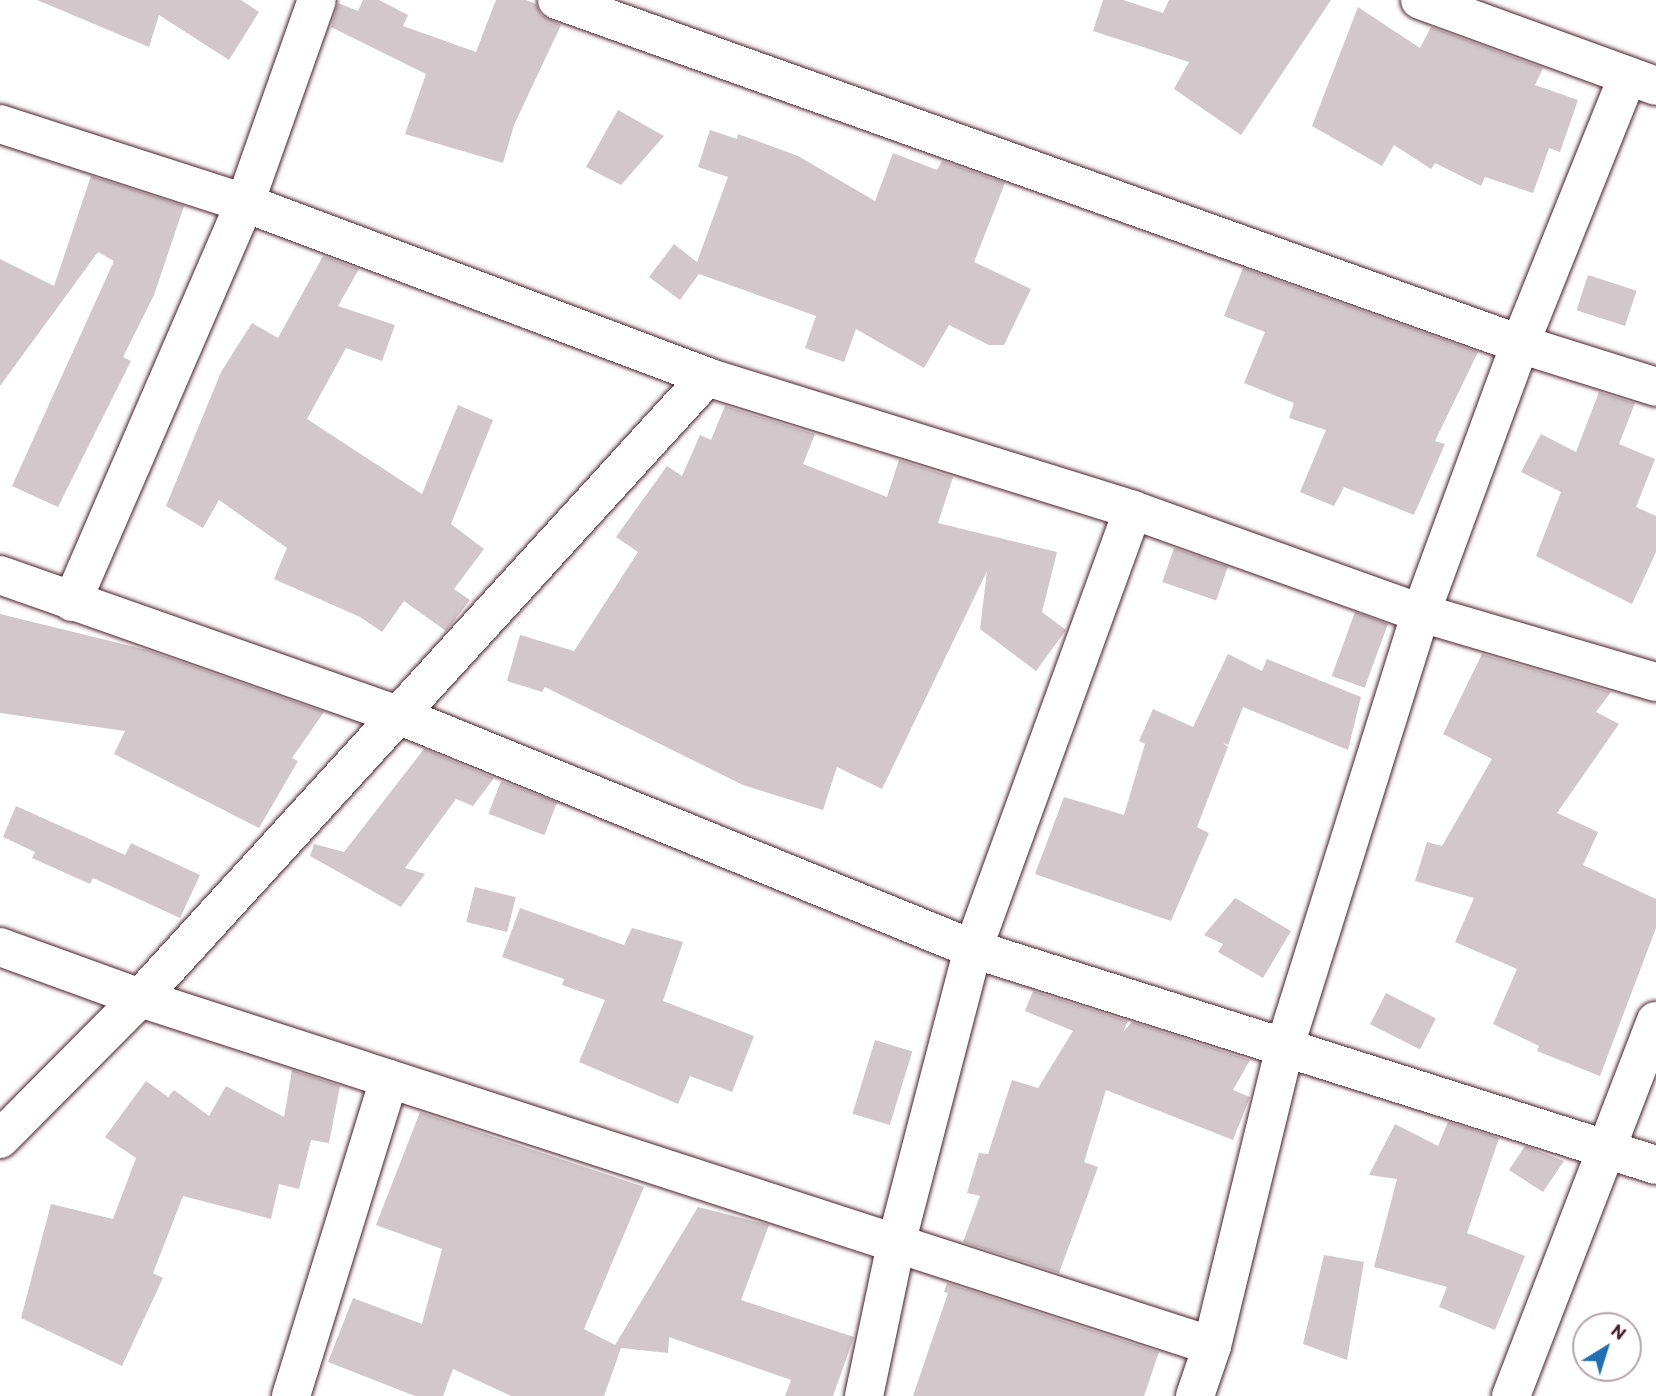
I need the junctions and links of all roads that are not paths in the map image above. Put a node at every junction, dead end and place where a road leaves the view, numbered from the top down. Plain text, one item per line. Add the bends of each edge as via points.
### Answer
1 (317, 0) edge
2 (556, 0) edge
3 (1420, 0) edge
4 (629, 12) edge
5 (1642, 81) edge
6 (0, 124) edge
7 (245, 203) junction
8 (1520, 344) junction
9 (707, 377) junction
10 (1656, 387) edge
11 (1133, 510) junction
12 (0, 575) edge
13 (72, 602) junction
14 (1421, 613) junction
15 (1656, 682) edge
16 (398, 715) junction
17 (0, 947) edge
18 (973, 949) junction
19 (140, 998) junction
20 (1656, 1021) edge
21 (1285, 1046) junction
22 (389, 1079) junction
23 (0, 1139) edge
24 (1608, 1150) junction
25 (1656, 1166) edge
26 (896, 1244) junction
27 (1212, 1346) junction
28 (291, 1396) edge
29 (864, 1396) edge
30 (1195, 1396) edge
31 (1511, 1396) edge

1 - 7 street
2 - 4 street
3 - 5 street
4 - 8 street
5 - 8 street
6 - 7 street
7 - 9 street
7 - 13 street
8 - 10 street
8 - 14 street
9 - 11 street
9 - 16 street
11 - 14 street
11 - 18 street
12 - 13 street
13 - 16 street
14 - 15 street
14 - 21 street
16 - 18 street
16 - 19 street
17 - 19 street
18 - 21 street
18 - 26 street
19 - 22 street
19 - 23 street
20 - 24 street
21 - 24 street
21 - 27 street
22 - 26 street
22 - 28 street
24 - 25 street
24 - 31 street
26 - 27 street
26 - 29 street
27 - 30 street

